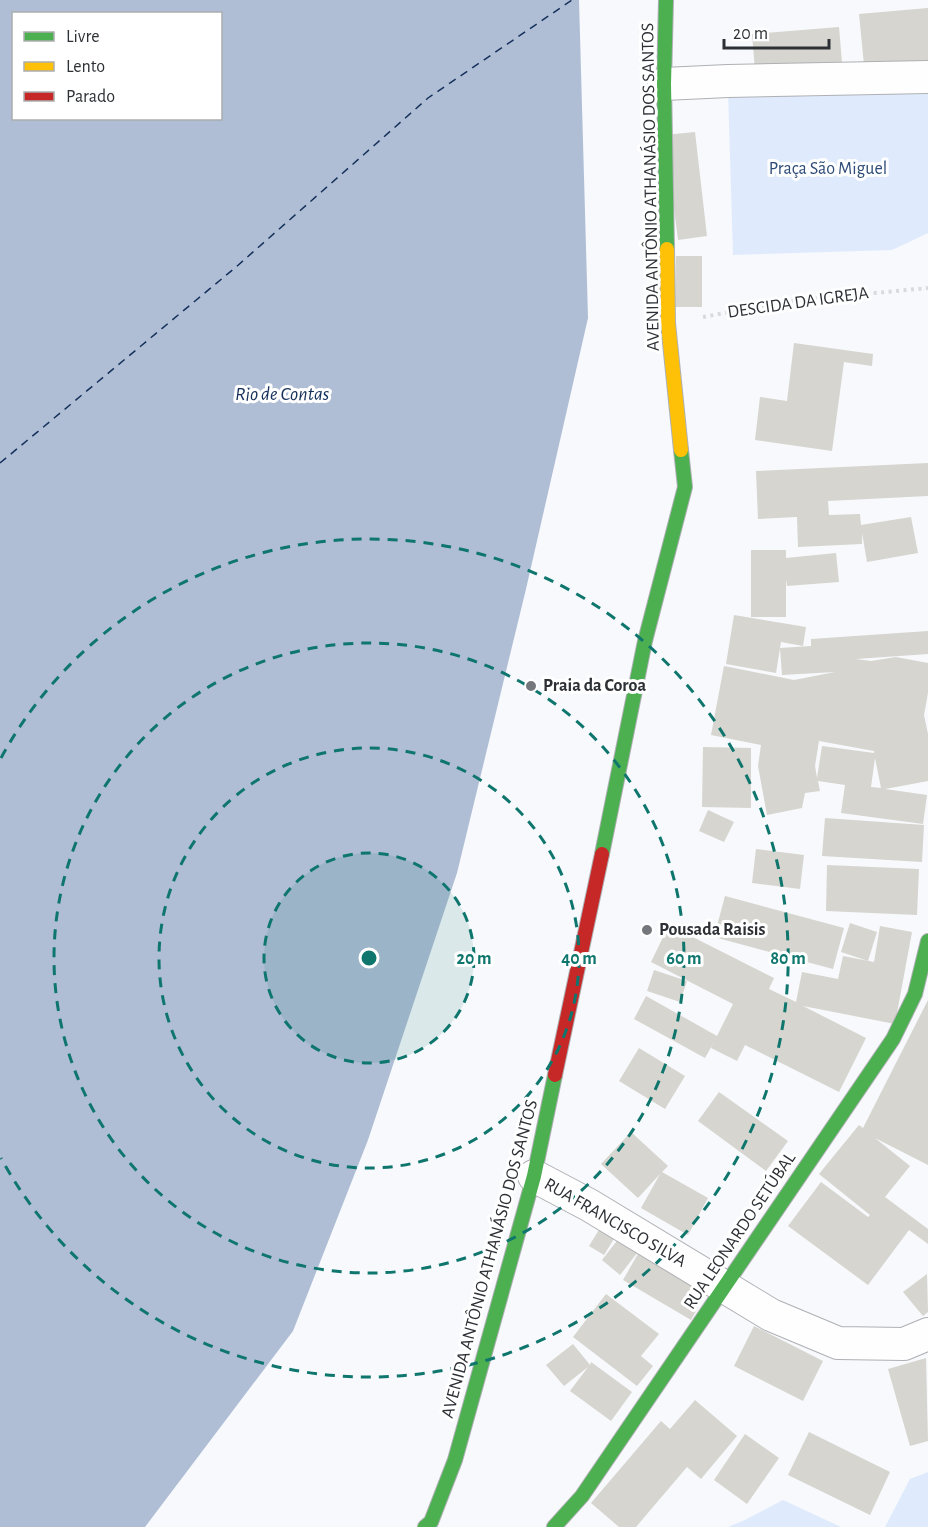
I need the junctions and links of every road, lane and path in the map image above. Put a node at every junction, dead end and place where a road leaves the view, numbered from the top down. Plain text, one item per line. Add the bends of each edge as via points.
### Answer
1 (666, 0) edge
2 (928, 77) edge
3 (664, 84) junction
4 (928, 288) edge
5 (668, 323) junction
6 (928, 941) edge
7 (534, 1176) junction
8 (723, 1286) junction
9 (928, 1334) edge
10 (425, 1527) edge
11 (554, 1527) edge

1 - 3 street, AVENIDA ANTÔNIO ATHANÁSIO DOS SANTOS
2 - 3 street
3 - 5 street, AVENIDA ANTÔNIO ATHANÁSIO DOS SANTOS
4 - 5 path, DESCIDA DA IGREJA via 790,301
5 - 7 street, AVENIDA ANTÔNIO ATHANÁSIO DOS SANTOS via 685,487 645,641
6 - 8 street, RUA LEONARDO SETÚBAL via 915,994 893,1039
7 - 8 street, RUA FRANCISCO SILVA
7 - 10 street, AVENIDA ANTÔNIO ATHANÁSIO DOS SANTOS via 455,1460 431,1522
8 - 9 street, RUA FRANCISCO SILVA via 771,1315 838,1343 904,1344
8 - 11 street, RUA LEONARDO SETÚBAL via 582,1496

